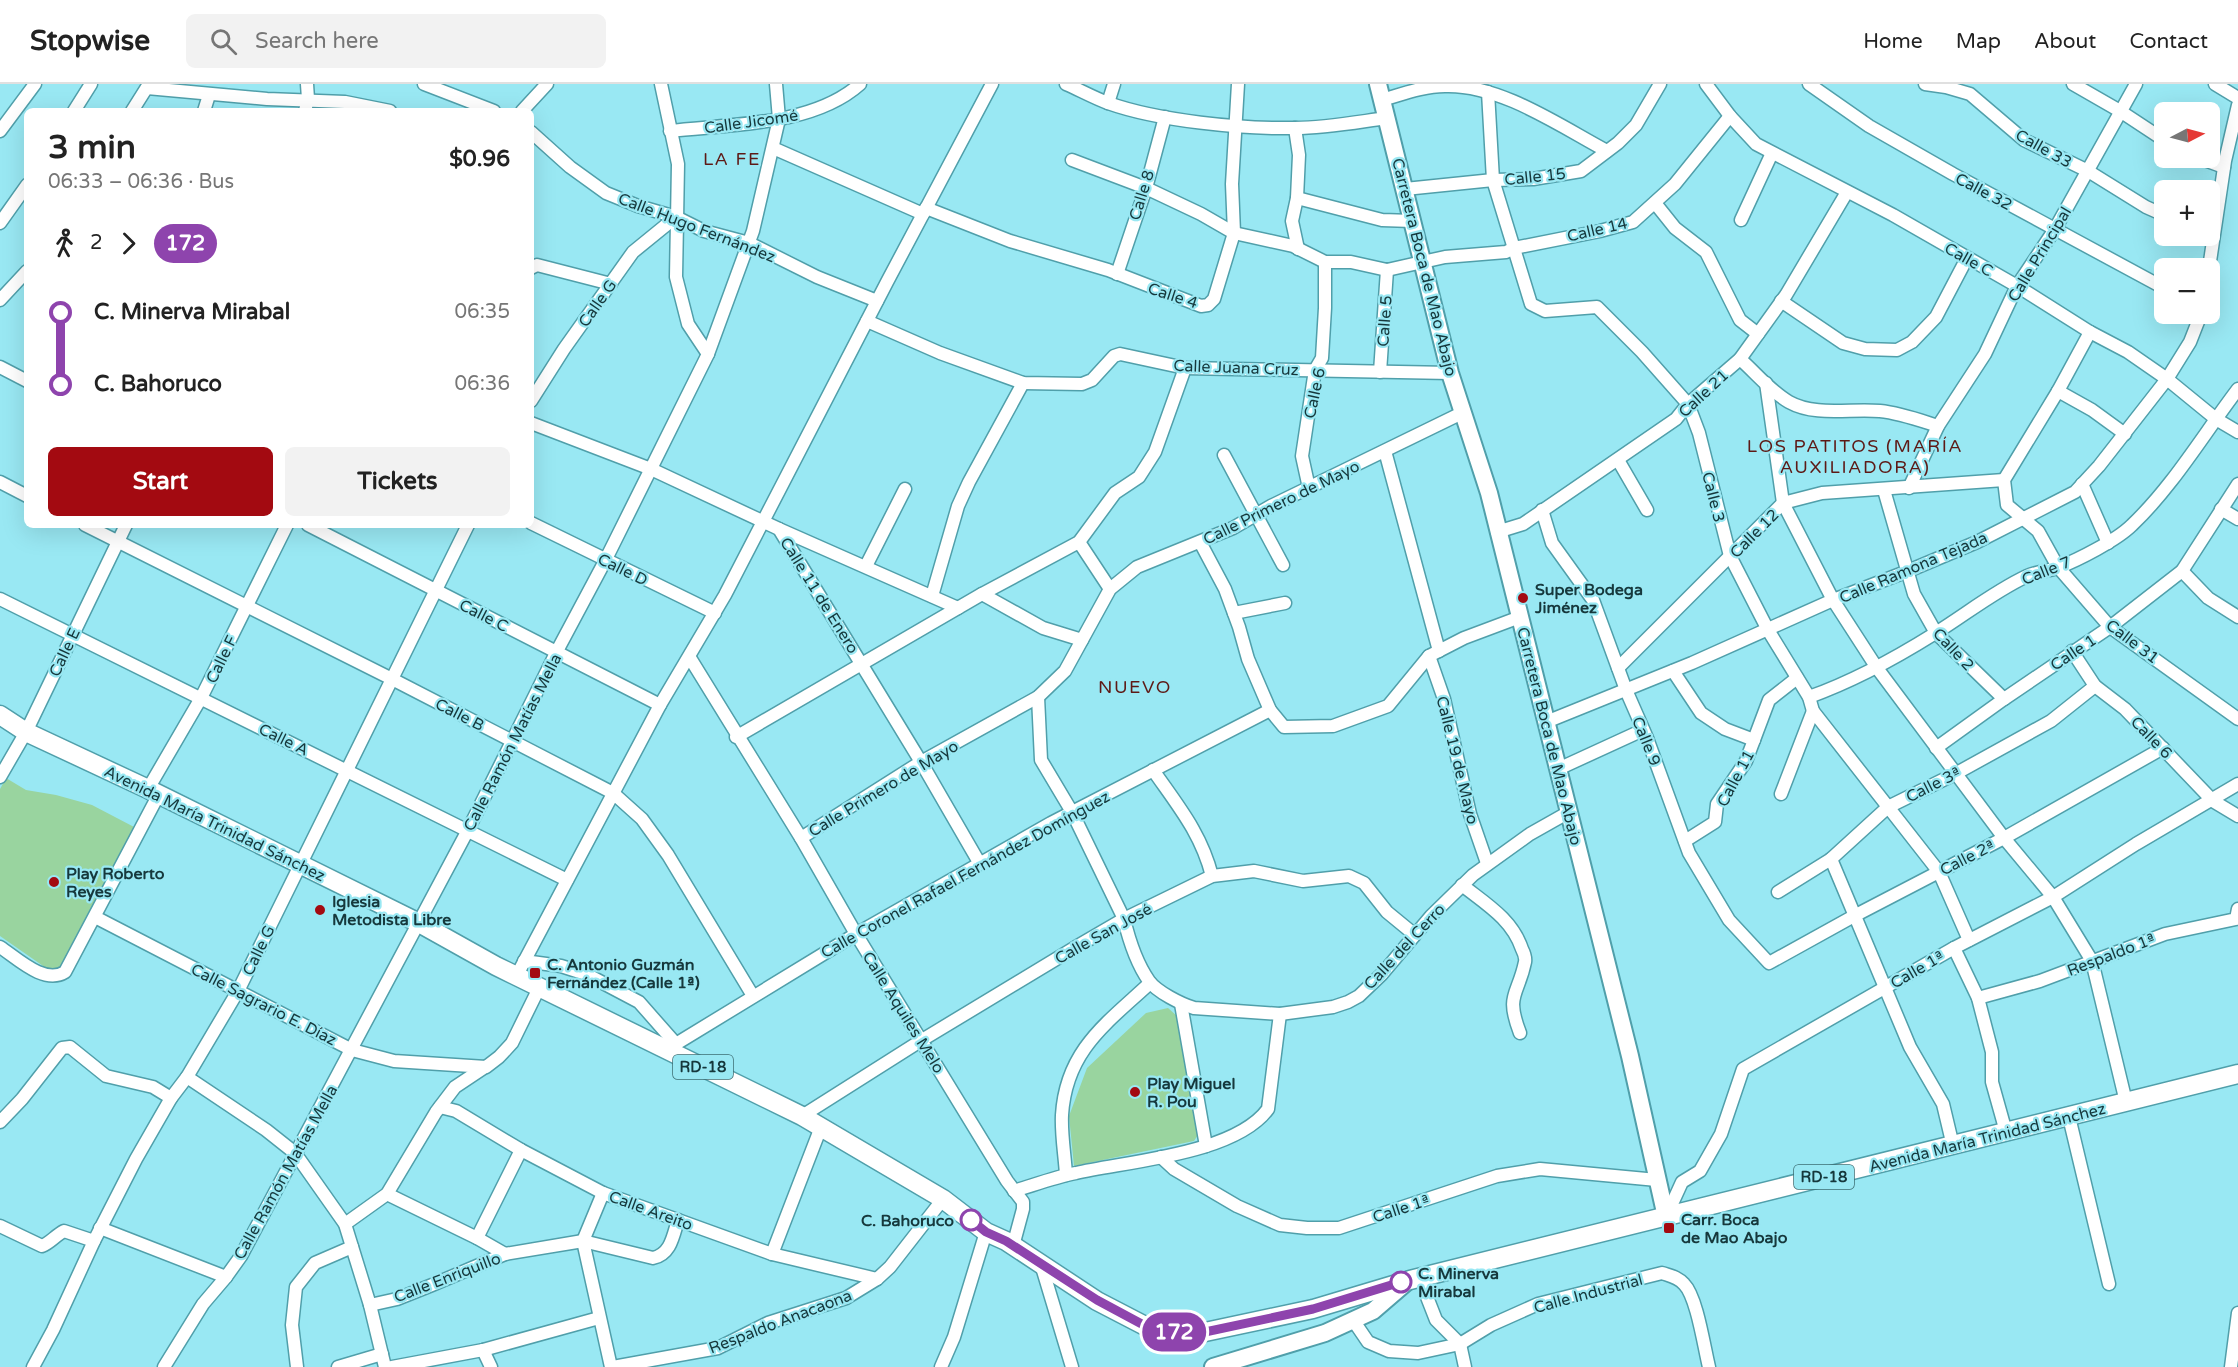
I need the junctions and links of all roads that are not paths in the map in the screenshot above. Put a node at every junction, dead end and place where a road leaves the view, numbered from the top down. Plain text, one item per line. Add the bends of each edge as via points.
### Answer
1 (35, 84) edge
2 (91, 84) edge
3 (307, 84) edge
4 (424, 84) edge
5 (533, 84) edge
6 (548, 84) edge
7 (661, 84) edge
8 (776, 84) edge
9 (860, 84) edge
10 (992, 84) edge
11 (1066, 84) edge
12 (1114, 84) edge
13 (1239, 84) edge
14 (1660, 84) edge
15 (1706, 84) edge
16 (1809, 84) edge
17 (1925, 84) edge
18 (2073, 84) edge
19 (2136, 84) edge
20 (2216, 84) edge
21 (1447, 85) edge
22 (148, 86) edge
23 (1380, 92) edge
24 (1488, 92) junction
25 (209, 94) junction
26 (535, 98) junction
27 (2238, 98) edge
28 (1108, 103) junction
29 (307, 105) edge
30 (2238, 105) edge
31 (76, 108) edge
32 (134, 108) edge
33 (205, 108) edge
34 (375, 108) edge
35 (486, 108) edge
36 (525, 108) edge
37 (2121, 111) junction
38 (1730, 116) junction
39 (1165, 117) junction
40 (779, 118) junction
41 (1387, 118) junction
42 (1234, 125) junction
43 (1295, 128) junction
44 (0, 131) edge
45 (670, 131) junction
46 (2154, 133) edge
47 (534, 135) edge
48 (773, 148) junction
49 (1607, 151) junction
50 (1772, 153) junction
51 (1072, 160) dead end
52 (2220, 166) edge
53 (2224, 167) junction
54 (2088, 171) junction
55 (1493, 180) junction
56 (1146, 188) junction
57 (24, 189) edge
58 (1405, 189) junction
59 (2220, 189) edge
60 (1847, 192) junction
61 (1297, 198) junction
62 (1655, 203) junction
63 (924, 211) junction
64 (2154, 211) edge
65 (676, 217) junction
66 (1741, 220) dead end
67 (1412, 221) junction
68 (0, 223) edge
69 (2055, 229) junction
70 (1234, 233) junction
71 (749, 243) junction
72 (1514, 248) junction
73 (1298, 249) junction
74 (1967, 258) junction
75 (1325, 262) junction
76 (1421, 262) junction
77 (534, 266) edge
78 (1388, 270) junction
79 (24, 274) edge
80 (1117, 274) junction
81 (2154, 283) edge
82 (611, 284) junction
83 (2017, 286) junction
84 (0, 300) edge
85 (877, 301) junction
86 (1781, 301) junction
87 (867, 321) junction
88 (2197, 324) edge
89 (2090, 332) junction
90 (1758, 334) junction
91 (708, 354) junction
92 (1740, 359) junction
93 (0, 367) edge
94 (1185, 368) junction
95 (1315, 370) junction
96 (1380, 372) junction
97 (1450, 373) junction
98 (24, 379) edge
99 (2167, 379) junction
100 (1023, 383) junction
101 (1766, 383) junction
102 (2238, 389) edge
103 (2058, 391) junction
104 (534, 397) edge
105 (1688, 404) junction
106 (1464, 412) junction
107 (2216, 419) junction
108 (534, 424) edge
109 (1938, 426) junction
110 (2238, 432) edge
111 (2125, 434) junction
112 (1385, 451) junction
113 (1224, 455) dead end
114 (1618, 460) junction
115 (651, 470) junction
116 (2004, 480) junction
117 (0, 482) edge
118 (2082, 484) junction
119 (2238, 484) edge
120 (1309, 488) junction
121 (1909, 488) junction
122 (905, 489) dead end
123 (1884, 490) junction
124 (24, 494) edge
125 (1783, 503) junction
126 (2221, 509) junction
127 (1542, 510) junction
128 (1647, 510) dead end
129 (1255, 516) junction
130 (2022, 518) junction
131 (2238, 519) edge
132 (763, 522) junction
133 (534, 526) edge
134 (91, 528) edge
135 (124, 528) edge
136 (286, 528) edge
137 (314, 528) edge
138 (467, 528) edge
139 (779, 529) junction
140 (1497, 532) junction
141 (117, 541) junction
142 (1079, 542) junction
143 (1200, 542) junction
144 (2108, 543) junction
145 (1730, 556) junction
146 (605, 561) junction
147 (1283, 565) dead end
148 (866, 566) junction
149 (2058, 567) junction
150 (2182, 571) junction
151 (1908, 572) junction
152 (1110, 589) junction
153 (436, 591) junction
154 (982, 594) junction
155 (932, 596) junction
156 (0, 599) edge
157 (1833, 600) junction
158 (1285, 603) dead end
159 (247, 606) junction
160 (958, 608) junction
161 (715, 613) junction
162 (1234, 613) junction
163 (1520, 617) junction
164 (2238, 617) edge
165 (2110, 627) junction
166 (1768, 630) junction
167 (1936, 633) junction
168 (72, 635) junction
169 (1082, 640) junction
170 (557, 651) junction
171 (2072, 651) junction
172 (1434, 653) junction
173 (690, 658) junction
174 (862, 664) junction
175 (1618, 668) junction
176 (1877, 668) junction
177 (1673, 671) junction
178 (1797, 678) junction
179 (392, 679) junction
180 (2095, 686) junction
181 (1626, 690) junction
182 (1038, 697) junction
183 (1809, 697) junction
184 (201, 698) junction
185 (2004, 699) junction
186 (660, 705) junction
187 (1270, 710) junction
188 (1813, 711) junction
189 (0, 715) edge
190 (2238, 719) edge
191 (1546, 722) junction
192 (1643, 730) junction
193 (26, 732) junction
194 (736, 737) junction
195 (1754, 740) junction
196 (513, 741) junction
197 (1936, 748) junction
198 (2163, 748) junction
199 (921, 762) junction
200 (1558, 769) junction
201 (347, 770) junction
202 (1154, 770) junction
203 (1955, 774) junction
204 (0, 777) edge
205 (2238, 784) edge
206 (154, 792) junction
207 (614, 793) junction
208 (1781, 794) dead end
209 (2213, 801) junction
210 (1888, 807) junction
211 (1072, 812) junction
212 (1569, 812) junction
213 (2238, 816) edge
214 (468, 830) junction
215 (801, 838) junction
216 (2004, 838) junction
217 (1685, 841) junction
218 (1831, 859) junction
219 (1487, 863) junction
220 (301, 864) junction
221 (980, 864) junction
222 (1939, 872) junction
223 (1212, 876) junction
224 (567, 880) junction
225 (1462, 885) junction
226 (1778, 892) dead end
227 (2053, 897) junction
228 (2238, 909) edge
229 (1854, 916) junction
230 (95, 917) junction
231 (1124, 920) junction
232 (419, 923) junction
233 (856, 934) junction
234 (1415, 935) junction
235 (1970, 940) junction
236 (0, 946) edge
237 (1954, 948) junction
238 (2092, 961) junction
239 (1770, 963) joint
240 (521, 968) junction
241 (1150, 983) junction
242 (540, 986) junction
243 (1886, 987) junction
244 (238, 991) junction
245 (753, 996) junction
246 (1978, 998) junction
247 (1181, 1004) junction
248 (1280, 1014) junction
249 (1520, 1033) dead end
250 (922, 1040) junction
251 (671, 1047) junction
252 (352, 1050) junction
253 (486, 1066) junction
254 (2238, 1074) edge
255 (187, 1077) junction
256 (171, 1098) junction
257 (2126, 1102) junction
258 (440, 1107) junction
259 (802, 1116) junction
260 (2069, 1117) junction
261 (0, 1122) edge
262 (821, 1127) junction
263 (2006, 1132) junction
264 (1206, 1146) junction
265 (1953, 1146) junction
266 (520, 1150) junction
267 (295, 1153) junction
268 (1161, 1157) junction
269 (1066, 1175) junction
270 (1657, 1180) junction
271 (1014, 1191) junction
272 (603, 1193) junction
273 (387, 1194) junction
274 (943, 1199) junction
275 (1666, 1217) junction
276 (678, 1220) junction
277 (345, 1224) junction
278 (0, 1226) edge
279 (100, 1228) junction
280 (986, 1232) junction
281 (477, 1238) junction
282 (94, 1241) junction
283 (583, 1241) junction
284 (1013, 1245) junction
285 (352, 1247) junction
286 (505, 1254) junction
287 (772, 1254) junction
288 (1041, 1264) junction
289 (226, 1277) junction
290 (1416, 1278) junction
291 (877, 1280) junction
292 (2109, 1284) dead end
293 (370, 1305) junction
294 (2238, 1313) edge
295 (599, 1318) junction
296 (1353, 1320) junction
297 (1460, 1344) junction
298 (483, 1350) junction
299 (384, 1361) edge
300 (33, 1367) edge
301 (164, 1367) edge
302 (297, 1367) edge
303 (338, 1367) edge
304 (392, 1367) edge
305 (491, 1367) edge
306 (612, 1367) edge
307 (941, 1367) edge
308 (1072, 1367) edge
309 (1213, 1367) edge
310 (1465, 1367) edge
311 (1709, 1367) edge
312 (2231, 1367) edge

1 - 44 street
2 - 31 street
3 - 29 street
4 - 35 street
5 - 26 street
6 - 26 street
7 - 45 street
8 - 40 street, Calle Ramón Matías Mella
9 - 40 street, Calle Jicomé via 814,112
10 - 63 street
11 - 28 street
12 - 28 street
13 - 42 street, Calle 4
14 - 49 street, Calle 15 via 1636,124
15 - 38 street, Calle C
16 - 69 street, Calle 32 via 1869,126
17 - 54 street, Calle 33 via 1970,94 2024,140
18 - 37 street
19 - 37 street, Calle Principal
20 - 27 street
21 - 23 street
21 - 24 street
22 - 25 street
22 - 32 street
23 - 41 street, Carretera Boca de Mao Abajo
24 - 49 street via 1530,109
24 - 55 street, Calle 3
25 - 29 street
25 - 33 street
26 - 36 street
28 - 39 street
29 - 34 street via 345,102
30 - 53 street
37 - 46 street
37 - 54 street, Calle Principal
38 - 50 street, Calle C via 1747,136
38 - 62 street, Calle 14
39 - 42 street
39 - 56 street, Calle 8
40 - 45 street, Calle Jicomé
40 - 48 street, Calle Ramón Matías Mella
41 - 43 street
41 - 58 street, Carretera Boca de Mao Abajo
42 - 43 street
42 - 70 street, Calle 4
43 - 61 street via 1299,155
45 - 65 street via 678,164
47 - 65 street, Calle Hugo Fernández via 606,193
48 - 63 street, Calle 4
48 - 71 street, Calle Ramón Matías Mella
49 - 55 street, Calle 15 via 1581,171 1533,179
50 - 60 street, Calle C
50 - 66 street
51 - 56 street
52 - 53 street
53 - 59 street
54 - 64 street, Calle 33
54 - 69 street, Calle Principal
55 - 58 street, Calle 15
55 - 72 street, Calle 3
56 - 70 street
56 - 80 street, Calle 8
57 - 68 street
58 - 67 street, Carretera Boca de Mao Abajo
60 - 74 street, Calle C
60 - 86 street, Calle 21
61 - 67 street via 1383,220
61 - 73 street via 1292,221
62 - 72 street, Calle 14 via 1632,222
62 - 90 street via 1675,228 1706,252 1740,320
63 - 80 street, Calle 4
63 - 85 street
65 - 71 street, Calle Hugo Fernández via 704,231
65 - 82 street, Calle G via 633,252
65 - 91 street via 676,277 688,324
67 - 76 street, Carretera Boca de Mao Abajo
69 - 81 street, Calle 32
69 - 83 street, Calle Principal
70 - 73 street
70 - 80 street, Calle 4 via 1214,299 1208,305 1201,306
71 - 85 street, Calle Hugo Fernández
71 - 91 street, Calle Ramón Matías Mella
72 - 76 street, Calle 14
72 - 105 street, Calle 3 via 1531,304 1545,311 1597,307
73 - 75 street
74 - 83 street, Calle C
74 - 86 street via 1936,317 1912,342 1897,350 1865,349 1843,343
75 - 78 street via 1351,262
75 - 95 street, Calle 6 via 1322,358
76 - 78 street, Calle 14
76 - 97 street, Carretera Boca de Mao Abajo
77 - 82 street
78 - 96 street, Calle 5
79 - 84 street
82 - 104 street, Calle G
83 - 89 street, Calle C
83 - 109 street, Calle Principal via 1985,354
85 - 87 street
86 - 90 street, Calle 21
87 - 100 street, Calle Juana Cruz
87 - 132 street
88 - 99 street, Calle Ramona Tejada
89 - 99 street, Calle C
89 - 103 street
90 - 92 street, Calle 21
91 - 115 street, Calle Ramón Matías Mella
92 - 101 street
92 - 105 street, Calle 21
93 - 98 street
94 - 95 street, Calle Juana Cruz
94 - 100 street, Calle Juana Cruz via 1120,354 1092,380 1082,384
94 - 142 street via 1155,452 1139,477 1115,493
95 - 96 street, Calle Juana Cruz
95 - 120 street, Calle 6 via 1302,456
96 - 97 street, Calle Juana Cruz
97 - 106 street, Carretera Boca de Mao Abajo
99 - 107 street, Calle C
99 - 111 street, Calle Ramona Tejada
100 - 155 street via 958,506
101 - 109 street via 1791,403 1816,410 1879,411
101 - 125 street
102 - 107 street, Calle 7
103 - 111 street
103 - 116 street
105 - 114 street, Calle 21 via 1676,418
105 - 145 street, Calle 3
106 - 112 street, Calle Primero de Mayo
106 - 140 street, Carretera Boca de Mao Abajo
107 - 110 street, Calle C
107 - 144 street, Calle 7 via 2168,485 2131,526
108 - 115 street, Calle 11 de Enero
109 - 121 street, Calle Principal
111 - 118 street, Calle Ramona Tejada
112 - 120 street, Calle Primero de Mayo
112 - 172 street, Calle 19 de Mayo
113 - 129 street
114 - 127 street, Calle 21
114 - 128 street
115 - 132 street, Calle 11 de Enero
115 - 146 street, Calle Ramón Matías Mella
116 - 121 street, Calle 12
116 - 130 street, Calle 31 via 2007,505
117 - 124 street
118 - 130 street, Calle Ramona Tejada via 2075,492
118 - 144 street
119 - 126 street, Calle 1
120 - 129 street, Calle Primero de Mayo
121 - 123 street, Calle 12
122 - 148 street
123 - 125 street, Calle 12 via 1822,493
123 - 151 street, Calle 2
125 - 145 street, Calle 12
125 - 157 street
126 - 131 street
126 - 150 street, Calle 1
127 - 140 street, Calle 21 via 1523,524
127 - 175 street, Calle 9 via 1552,543 1593,600
129 - 143 street, Calle Primero de Mayo
129 - 147 street
130 - 149 street, Calle 31 via 2038,531
130 - 151 street, Calle Ramona Tejada
132 - 139 street, Calle 11 de Enero
132 - 161 street
133 - 146 street, Calle D
134 - 141 street, Calle B
135 - 141 street, Calle E
136 - 159 street, Calle F
137 - 153 street, Calle C
138 - 153 street, Calle G
139 - 148 street
139 - 174 street, Calle 11 de Enero
140 - 163 street, Carretera Boca de Mao Abajo
141 - 159 street, Calle B
141 - 168 street, Calle E
142 - 152 street
142 - 154 street
143 - 152 street, Calle Primero de Mayo via 1137,567
143 - 162 street
144 - 149 street, Calle 7
145 - 166 street, Calle 3
145 - 175 street, Calle 12
146 - 161 street, Calle D
146 - 170 street, Calle Ramón Matías Mella
148 - 155 street
149 - 165 street, Calle 31
149 - 167 street, Calle 7 via 2028,576 1985,599
150 - 164 street via 2208,598
150 - 165 street, Calle 1
151 - 157 street, Calle Ramona Tejada
151 - 167 street, Calle 2 via 1914,594
152 - 169 street, Calle Primero de Mayo
153 - 170 street, Calle C
153 - 179 street, Calle G
154 - 160 street
154 - 169 street via 1042,628
155 - 160 street
156 - 168 street, Calle A
157 - 166 street, Calle Ramona Tejada
157 - 176 street
158 - 162 street
159 - 179 street, Calle B
159 - 184 street, Calle F
160 - 174 street
161 - 173 street
162 - 187 street
163 - 172 street
163 - 191 street, Carretera Boca de Mao Abajo
165 - 171 street, Calle 1
165 - 190 street, Calle 31
166 - 177 street, Calle Ramona Tejada
166 - 178 street, Calle 3
167 - 176 street, Calle 7
167 - 185 street, Calle 2
168 - 184 street, Calle A
168 - 193 street, Calle E
169 - 182 street, Calle Primero de Mayo via 1065,671
170 - 186 street, Calle C
170 - 196 street, Calle Ramón Matías Mella
171 - 180 street, Calle 6
171 - 185 street, Calle 1
172 - 187 street via 1388,706 1333,726 1284,727
172 - 219 street, Calle 19 de Mayo via 1470,814
173 - 186 street
173 - 194 street, Calle Aquiles Melo
174 - 194 street
174 - 199 street, Calle 11 de Enero
175 - 181 street, Calle 9
176 - 183 street, Calle 7
176 - 197 street
177 - 181 street, Calle Ramona Tejada
177 - 195 street via 1701,713 1725,729
178 - 183 street, Calle 3
178 - 195 street, Calle 11 via 1769,700
179 - 196 street, Calle B
179 - 201 street, Calle G
180 - 198 street, Calle 6 via 2125,709
180 - 203 street, Calle 3ª via 2051,721
181 - 191 street, Calle Ramona Tejada
181 - 192 street, Calle 9
182 - 199 street, Calle Primero de Mayo
182 - 211 street via 1041,760
183 - 188 street, Calle 3
184 - 201 street, Calle A
184 - 206 street, Calle F
185 - 197 street, Calle 1
186 - 207 street
187 - 202 street, Calle Coronel Rafael Fernández Domínguez
188 - 208 street
188 - 210 street, Calle 3
189 - 193 main road, Avenida María Trinidad Sánchez / RD-18
191 - 200 street, Carretera Boca de Mao Abajo
192 - 200 street
192 - 217 street, Calle 9
193 - 204 street, Calle E
193 - 206 main road, Avenida María Trinidad Sánchez / RD-18
194 - 215 street, Calle Aquiles Melo
195 - 217 street, Calle 11 via 1746,761 1717,804 1715,822
196 - 207 street, Calle B
196 - 214 street, Calle Ramón Matías Mella
197 - 203 street
198 - 209 street, Calle 6
198 - 216 street, Calle 2ª
199 - 215 street, Calle Primero de Mayo
199 - 221 street, Calle 11 de Enero
200 - 212 street, Carretera Boca de Mao Abajo
201 - 214 street, Calle A
201 - 220 street, Calle G
202 - 211 street, Calle Coronel Rafael Fernández Domínguez
202 - 223 street via 1195,829
203 - 210 street, Calle 3ª
203 - 216 street
205 - 209 street, Calle 1ª
206 - 220 main road, Avenida María Trinidad Sánchez / RD-18
206 - 230 street, Calle F
207 - 224 street
207 - 245 street, Calle B via 642,819 668,855
209 - 213 street, Calle 6
209 - 227 street, Calle 1ª
210 - 218 street, Calle 3ª
210 - 222 street, Calle 3
211 - 221 street, Calle Coronel Rafael Fernández Domínguez
211 - 231 street
212 - 219 street, Calle del Cerro
212 - 270 street, Carretera Boca de Mao Abajo
214 - 224 street, Calle A
214 - 232 street, Calle Ramón Matías Mella
215 - 233 street, Calle Aquiles Melo
216 - 222 street, Calle 2ª
216 - 227 street
217 - 239 street, Calle 9 via 1729,920
218 - 226 street, Calle 3ª
218 - 229 street
219 - 225 street, Calle del Cerro
220 - 232 main road, Avenida María Trinidad Sánchez / RD-18
220 - 244 street, Calle G
221 - 233 street, Calle Coronel Rafael Fernández Domínguez
222 - 229 street, Calle 2ª
222 - 235 street, Calle 3
223 - 231 street, Calle San José
223 - 234 street, Calle San José via 1254,871 1303,881 1349,876 1364,883 1387,912
224 - 240 street
225 - 234 street, Calle del Cerro
225 - 249 street via 1502,916 1518,935 1526,959 1512,996 1513,1016
227 - 235 street, Calle 1ª
227 - 238 street
228 - 238 street, Respaldo 1ª via 2236,920 2165,934
229 - 239 street, Calle 2ª
229 - 243 street
230 - 236 street, Calle F via 60,975 39,972
230 - 244 street, Calle Sagrario E. Díaz
231 - 241 street
231 - 250 street, Calle San José
232 - 240 main road, Avenida María Trinidad Sánchez / RD-18 via 496,966
232 - 252 street, Calle Ramón Matías Mella
233 - 245 street, Calle Coronel Rafael Fernández Domínguez
233 - 250 street, Calle Aquiles Melo
234 - 248 street, Calle del Cerro via 1359,996 1333,1007
235 - 237 street, Calle 1ª
237 - 243 street, Calle 1ª
237 - 246 street
238 - 246 street, Respaldo 1ª
238 - 257 street
240 - 242 main road, Avenida María Trinidad Sánchez / RD-18
240 - 251 street via 561,966 586,974 639,1002
241 - 247 street, Calle del Cerro
241 - 269 street via 1093,1036 1075,1064 1062,1118
242 - 251 main road, Avenida María Trinidad Sánchez / RD-18
242 - 253 street via 512,1042
243 - 265 street via 1910,1047 1943,1104
243 - 275 street, Calle 1ª via 1743,1069 1721,1134 1700,1172 1682,1182
244 - 252 street, Calle Sagrario E. Díaz
244 - 255 street, Calle G
245 - 251 street, Calle Coronel Rafael Fernández Domínguez
246 - 263 street via 1992,1052 1992,1082
247 - 248 street, Calle del Cerro
247 - 264 street
248 - 264 street via 1268,1109 1251,1128
250 - 259 street, Calle San José
250 - 271 street, Calle Aquiles Melo
251 - 259 main road, Avenida María Trinidad Sánchez / RD-18
252 - 253 street, Calle Sagrario E. Díaz via 394,1061
252 - 267 street, Calle Ramón Matías Mella
253 - 258 street via 455,1087
254 - 257 main road, Avenida María Trinidad Sánchez / RD-18
255 - 256 street, Calle G
255 - 267 street
256 - 261 street via 153,1087 106,1076 66,1047
256 - 279 street, Calle G
257 - 260 main road, Avenida María Trinidad Sánchez / RD-18
258 - 266 street, Calle Areito via 456,1111
258 - 273 street
259 - 262 main road, Avenida María Trinidad Sánchez / RD-18
260 - 263 main road, Avenida María Trinidad Sánchez / RD-18
260 - 292 street
262 - 274 main road, Avenida María Trinidad Sánchez / RD-18
262 - 287 street
263 - 265 main road, Avenida María Trinidad Sánchez / RD-18
264 - 268 street
265 - 275 main road, Avenida María Trinidad Sánchez / RD-18
266 - 272 street, Calle Areito
266 - 281 street
267 - 277 street
267 - 289 street, Calle Ramón Matías Mella
268 - 269 street
268 - 270 street, Calle 1ª via 1174,1169 1237,1206 1280,1225 1307,1228 1339,1228 1497,1176 1540,1169
269 - 271 street
270 - 275 street, Carretera Boca de Mao Abajo
271 - 284 street, Calle Aquiles Melo via 1023,1202 1023,1209
272 - 276 street, Calle Areito
272 - 283 street
273 - 277 street
273 - 281 street
274 - 280 main road, Avenida María Trinidad Sánchez / RD-18
274 - 291 street, Respaldo Anacaona
275 - 290 main road, Avenida María Trinidad Sánchez / RD-18
276 - 283 street, Calle Enriquillo via 668,1250 652,1258
276 - 287 street, Calle Areito
277 - 285 street
278 - 282 street via 42,1246 64,1231
279 - 282 street, Calle G
279 - 289 street
280 - 284 main road, Avenida María Trinidad Sánchez / RD-18
280 - 307 street
281 - 286 street
282 - 300 street, Calle G
283 - 286 street, Calle Enriquillo
283 - 295 street
284 - 288 main road, Avenida María Trinidad Sánchez / RD-18
285 - 293 street
285 - 302 street via 315,1263 296,1287 292,1325
286 - 293 street, Calle Enriquillo via 432,1286
287 - 291 street, Calle Areito
288 - 290 main road, Avenida María Trinidad Sánchez / RD-18 via 1151,1329 1191,1335 1313,1309
288 - 308 street
289 - 301 street, Calle Ramón Matías Mella via 203,1304
290 - 296 street via 1373,1311
290 - 297 street via 1436,1320
291 - 306 street, Respaldo Anacaona via 846,1298 768,1323 718,1348
293 - 299 street
294 - 312 street
295 - 298 street
295 - 306 street
296 - 297 street, Calle Industrial via 1368,1342 1389,1351 1418,1353
296 - 309 street via 1325,1333
297 - 310 street
297 - 311 street, Calle Industrial via 1538,1304 1662,1273 1676,1277 1691,1295
298 - 304 street
298 - 305 street
299 - 303 street

